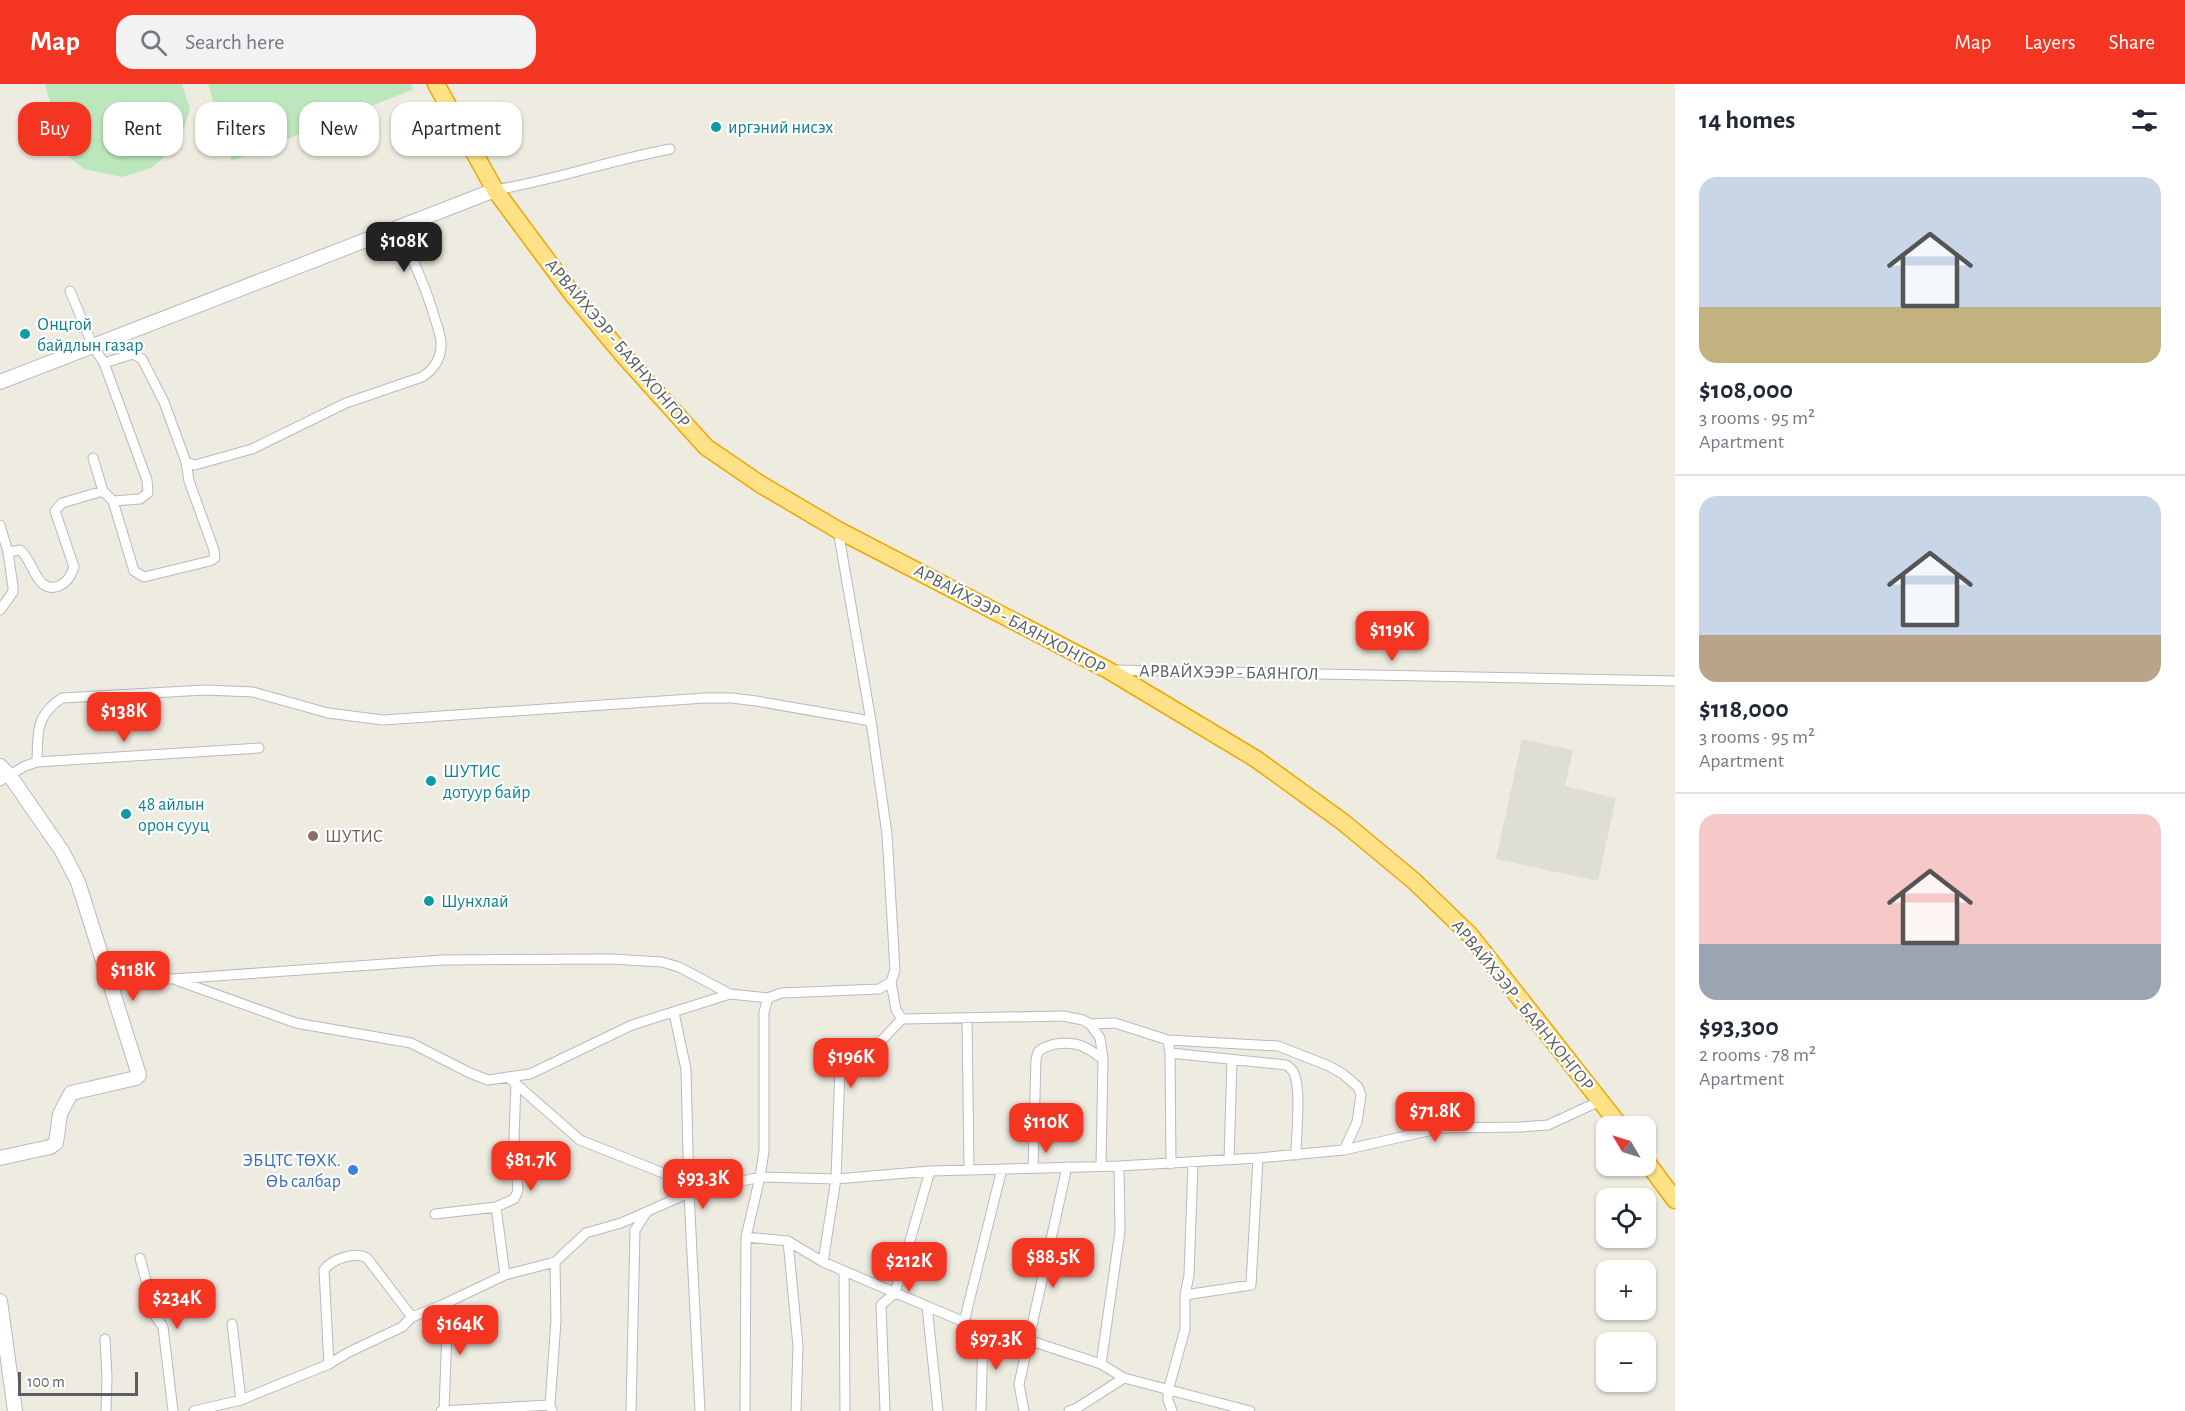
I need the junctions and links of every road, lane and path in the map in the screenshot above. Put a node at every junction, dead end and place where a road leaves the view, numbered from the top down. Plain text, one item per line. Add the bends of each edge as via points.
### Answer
1 (436, 84) edge
2 (670, 149) dead end
3 (495, 190) junction
4 (398, 228) junction
5 (70, 291) dead end
6 (93, 346) junction
7 (104, 363) junction
8 (0, 382) edge
9 (93, 458) dead end
10 (186, 462) junction
11 (104, 491) junction
12 (113, 501) junction
13 (0, 525) edge
14 (838, 530) junction
15 (8, 552) junction
16 (0, 610) edge
17 (1108, 670) junction
18 (1675, 681) edge
19 (871, 721) junction
20 (259, 748) dead end
21 (37, 762) junction
22 (3, 774) edge
23 (173, 980) junction
24 (891, 982) junction
25 (112, 987) junction
26 (730, 994) junction
27 (768, 998) junction
28 (674, 1013) junction
29 (968, 1018) junction
30 (902, 1019) junction
31 (1090, 1024) junction
32 (1168, 1040) junction
33 (1170, 1053) junction
34 (1103, 1059) junction
35 (1232, 1060) junction
36 (512, 1080) junction
37 (1600, 1101) junction
38 (1612, 1116) edge
39 (1344, 1150) junction
40 (1296, 1155) junction
41 (0, 1158) edge
42 (1258, 1158) junction
43 (1229, 1160) junction
44 (1193, 1163) junction
45 (1171, 1164) junction
46 (1101, 1166) junction
47 (1119, 1166) junction
48 (1067, 1167) junction
49 (1033, 1168) junction
50 (1002, 1169) junction
51 (969, 1170) junction
52 (930, 1171) junction
53 (1656, 1174) edge
54 (688, 1176) junction
55 (760, 1177) junction
56 (836, 1179) junction
57 (734, 1183) junction
58 (689, 1193) junction
59 (1675, 1200) edge
60 (496, 1207) junction
61 (646, 1212) junction
62 (435, 1214) dead end
63 (746, 1237) junction
64 (788, 1241) junction
65 (140, 1258) dead end
66 (555, 1262) junction
67 (823, 1262) junction
68 (844, 1271) junction
69 (505, 1275) junction
70 (895, 1293) junction
71 (1185, 1295) junction
72 (0, 1300) edge
73 (448, 1302) junction
74 (927, 1306) junction
75 (411, 1317) junction
76 (964, 1322) junction
77 (232, 1324) dead end
78 (983, 1330) junction
79 (105, 1339) dead end
80 (1028, 1340) junction
81 (329, 1364) junction
82 (1101, 1364) junction
83 (1124, 1378) junction
84 (1168, 1391) junction
85 (241, 1400) junction
86 (551, 1408) edge
87 (15, 1411) edge
88 (106, 1411) edge
89 (173, 1411) edge
90 (194, 1411) edge
91 (443, 1411) edge
92 (631, 1411) edge
93 (700, 1411) edge
94 (745, 1411) edge
95 (796, 1411) edge
96 (845, 1411) edge
97 (885, 1411) edge
98 (938, 1411) edge
99 (981, 1411) edge
100 (1024, 1411) edge
101 (1069, 1411) edge
102 (1172, 1411) edge
103 (1250, 1411) edge

1 - 3 highway, АРВАЙХЭЭР - БАЯНХОНГОР
2 - 3 street
3 - 4 street
3 - 14 highway, АРВАЙХЭЭР - БАЯНХОНГОР via 573,295 706,447
4 - 6 street
4 - 10 street via 422,280 440,335 441,347 432,370 346,403 252,449 201,464
5 - 6 street
6 - 7 street
6 - 8 street
7 - 10 street via 132,354 142,359 164,402
7 - 12 street via 149,490 140,499
9 - 11 street
10 - 12 street via 214,550 215,558 210,561 139,575 134,571
11 - 12 street
11 - 15 street via 62,503 56,511 74,567 62,585 43,584 24,553
13 - 15 street
14 - 17 highway, АРВАЙХЭЭР - БАЯНХОНГОР
14 - 19 street
15 - 16 street via 13,592
17 - 18 street, АРВАЙХЭЭР - БАЯНГОЛ
17 - 37 highway, АРВАЙХЭЭР - БАЯНХОНГОР via 1256,759 1343,822 1414,881 1470,935
19 - 21 street via 732,698 383,720 328,713 253,692 205,690 62,698 41,717
19 - 24 street via 887,834 895,970
20 - 21 street
21 - 22 street
22 - 25 street via 62,851 78,882
23 - 25 street via 152,978
23 - 26 street via 442,960 610,958 679,967
23 - 36 street via 296,1023 411,1043 488,1080
24 - 27 street via 879,989 781,993
24 - 30 street via 896,1010
25 - 41 street via 138,1076 72,1093 60,1114 56,1143
26 - 27 street
26 - 28 street
27 - 55 street via 764,1012 764,1151
28 - 36 street via 632,1025
28 - 54 street via 686,1069
29 - 30 street
29 - 31 street via 1063,1016
29 - 51 street
30 - 56 street via 882,1040 843,1062 840,1068
31 - 32 street via 1115,1023
31 - 34 street via 1100,1038
32 - 33 street
32 - 39 street via 1278,1046 1343,1074 1361,1095 1357,1122
33 - 35 street
33 - 45 street
34 - 46 street
34 - 49 street via 1070,1042 1038,1052
35 - 40 street via 1291,1068 1297,1090
35 - 43 street
36 - 54 street via 580,1140 663,1173
36 - 60 street via 518,1191 514,1199
37 - 38 highway, АРВАЙХЭЭР - БАЯНХОНГОР
37 - 39 street via 1548,1125 1441,1128
39 - 40 street
40 - 42 street
42 - 43 street
42 - 71 street via 1251,1285
43 - 44 street
44 - 45 street
44 - 71 street
45 - 47 street
46 - 47 street
46 - 48 street
47 - 82 street via 1120,1231
48 - 49 street
48 - 80 street
49 - 50 street
50 - 51 street
50 - 76 street
51 - 52 street
52 - 56 street
52 - 70 street
53 - 59 highway
54 - 57 street via 726,1176
54 - 58 street
55 - 56 street
55 - 57 street
55 - 63 street
56 - 67 street
57 - 58 street
58 - 61 street
58 - 93 street
60 - 62 street
60 - 69 street
61 - 66 street via 586,1233
61 - 92 street via 634,1230
63 - 64 street
63 - 94 street
64 - 67 street
64 - 95 street via 798,1346
65 - 89 street via 156,1317 163,1327
66 - 69 street
66 - 86 street
67 - 68 street
68 - 70 street
68 - 96 street
69 - 73 street
70 - 74 street
70 - 97 street via 881,1305
71 - 84 street via 1185,1329
72 - 87 street
73 - 75 street
73 - 91 street
74 - 76 street
74 - 98 street
75 - 81 street via 402,1328
75 - 81 street via 372,1261 362,1255 334,1260 324,1270
76 - 78 street
77 - 85 street
78 - 80 street
78 - 99 street
79 - 88 street
80 - 82 street
80 - 100 street via 1019,1384
81 - 85 street
82 - 83 street
83 - 84 street
83 - 101 street
84 - 102 street
84 - 103 street
85 - 90 street
86 - 91 street

